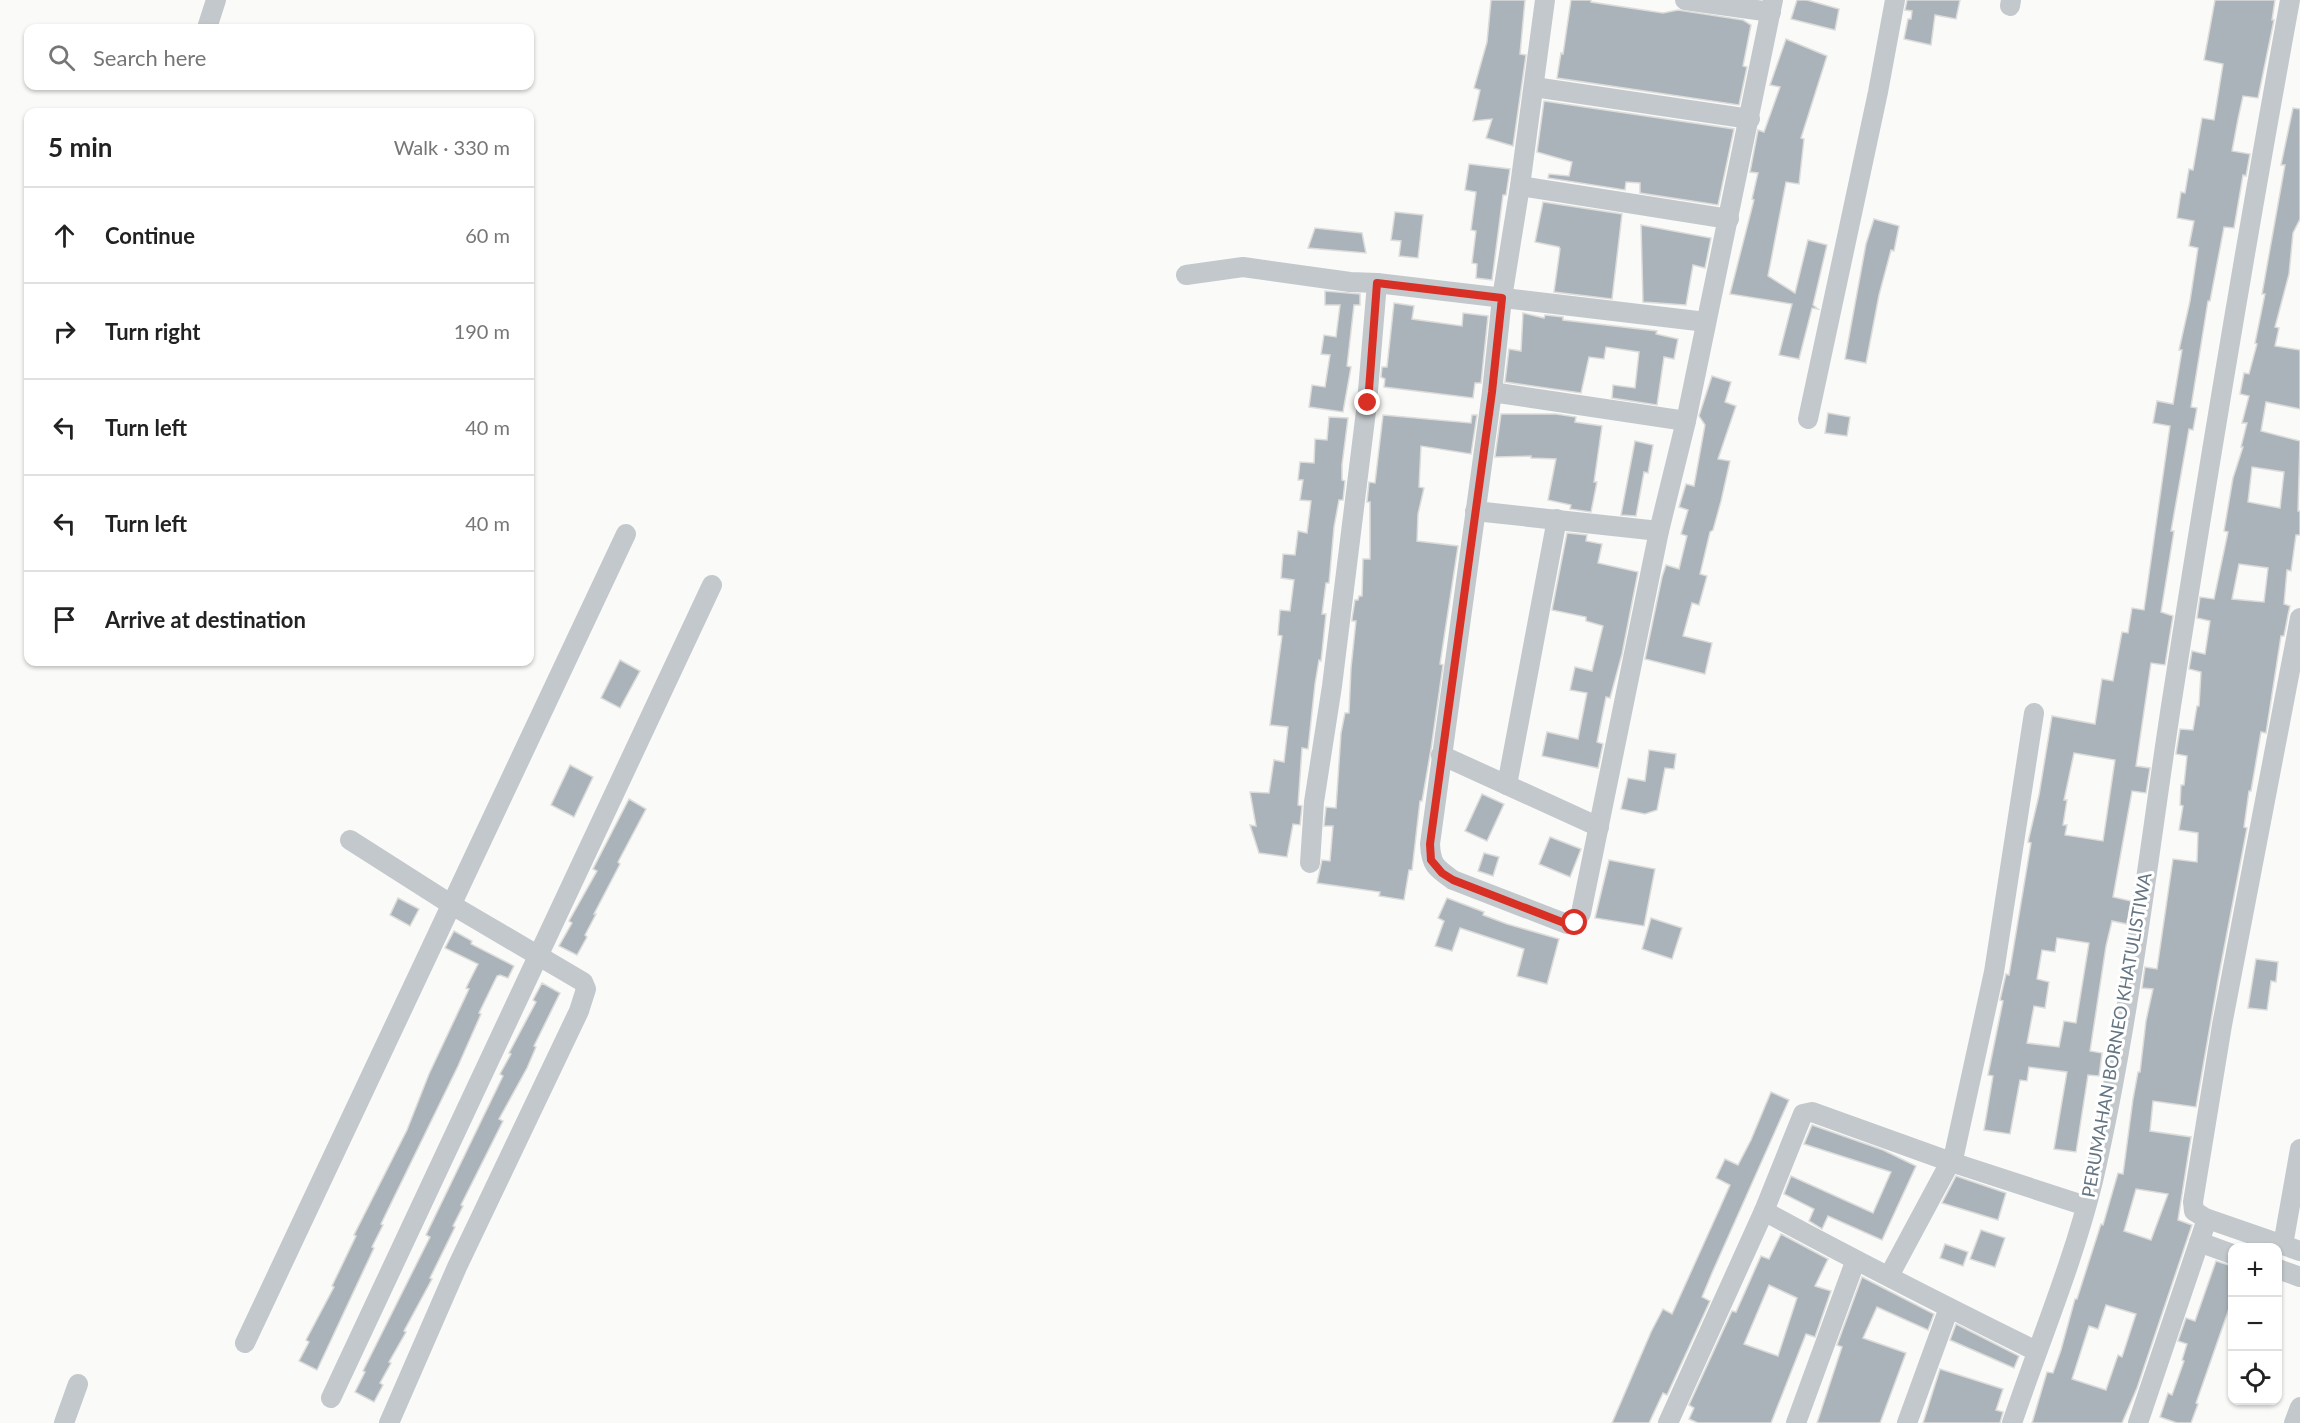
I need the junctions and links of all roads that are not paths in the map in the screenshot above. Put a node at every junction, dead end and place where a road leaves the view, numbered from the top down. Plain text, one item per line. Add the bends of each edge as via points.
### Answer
1 (216, 0) edge
2 (1545, 0) edge
3 (1685, 0) edge
4 (1895, 0) edge
5 (2290, 0) edge
6 (1772, 6) edge
7 (208, 24) edge
8 (1534, 87) junction
9 (1750, 119) junction
10 (1520, 186) junction
11 (1729, 219) junction
12 (1186, 275) dead end
13 (1377, 283) junction
14 (1502, 298) junction
15 (1706, 322) junction
16 (1492, 392) junction
17 (1808, 419) dead end
18 (1686, 421) junction
19 (1475, 511) junction
20 (1557, 519) junction
21 (1659, 531) junction
22 (626, 534) dead end
23 (712, 585) dead end
24 (2300, 618) edge
25 (2034, 713) dead end
26 (1441, 755) junction
27 (1507, 785) junction
28 (1599, 827) junction
29 (351, 840) dead end
30 (1310, 863) dead end
31 (452, 905) junction
32 (537, 956) junction
33 (2300, 1149) edge
34 (1954, 1152) junction
35 (2089, 1195) junction
36 (1764, 1211) junction
37 (2203, 1231) junction
38 (2291, 1248) edge
39 (2228, 1251) edge
40 (1855, 1262) junction
41 (2282, 1271) edge
42 (1889, 1276) junction
43 (2300, 1277) edge
44 (1949, 1308) junction
45 (245, 1343) dead end
46 (2037, 1350) junction
47 (78, 1384) dead end
48 (331, 1398) dead end
49 (2300, 1407) edge
50 (64, 1423) edge
51 (389, 1423) edge
52 (1668, 1423) edge
53 (1796, 1423) edge
54 (1907, 1423) edge
55 (2012, 1423) edge
56 (2138, 1423) edge
57 (2294, 1423) edge

1 - 7 street
2 - 8 street
3 - 6 street
4 - 17 street
5 - 35 street, PERUMAHAN BORNEO KHATULISTIWA via 2239,279 2142,911
6 - 9 street
8 - 9 street
8 - 10 street
9 - 11 street
10 - 11 street
10 - 14 street
11 - 15 street
12 - 13 street via 1243,267
13 - 14 street
13 - 30 street via 1368,403 1314,802
14 - 15 street
14 - 16 street
15 - 18 street
16 - 18 street
16 - 19 street
18 - 21 street
19 - 20 street
19 - 26 street
20 - 21 street
20 - 27 street
21 - 28 street
22 - 31 street
23 - 32 street
24 - 37 street via 2222,1025 2193,1202
25 - 34 street via 1994,972
26 - 27 street
26 - 28 street via 1431,860 1453,880 1567,924 1575,923 1581,912
27 - 28 street
29 - 31 street
31 - 32 street
31 - 45 street
32 - 48 street
32 - 51 street via 583,982 585,994
33 - 38 street
34 - 35 street
34 - 36 street via 1808,1112 1803,1114
34 - 42 street
35 - 46 street, PERUMAHAN BORNEO KHATULISTIWA
36 - 40 street
36 - 52 street
37 - 38 street
37 - 39 street
37 - 56 street
40 - 42 street
40 - 53 street
41 - 43 street
42 - 44 street
44 - 46 street
44 - 54 street
46 - 55 street, PERUMAHAN BORNEO KHATULISTIWA
47 - 50 street
49 - 57 street

